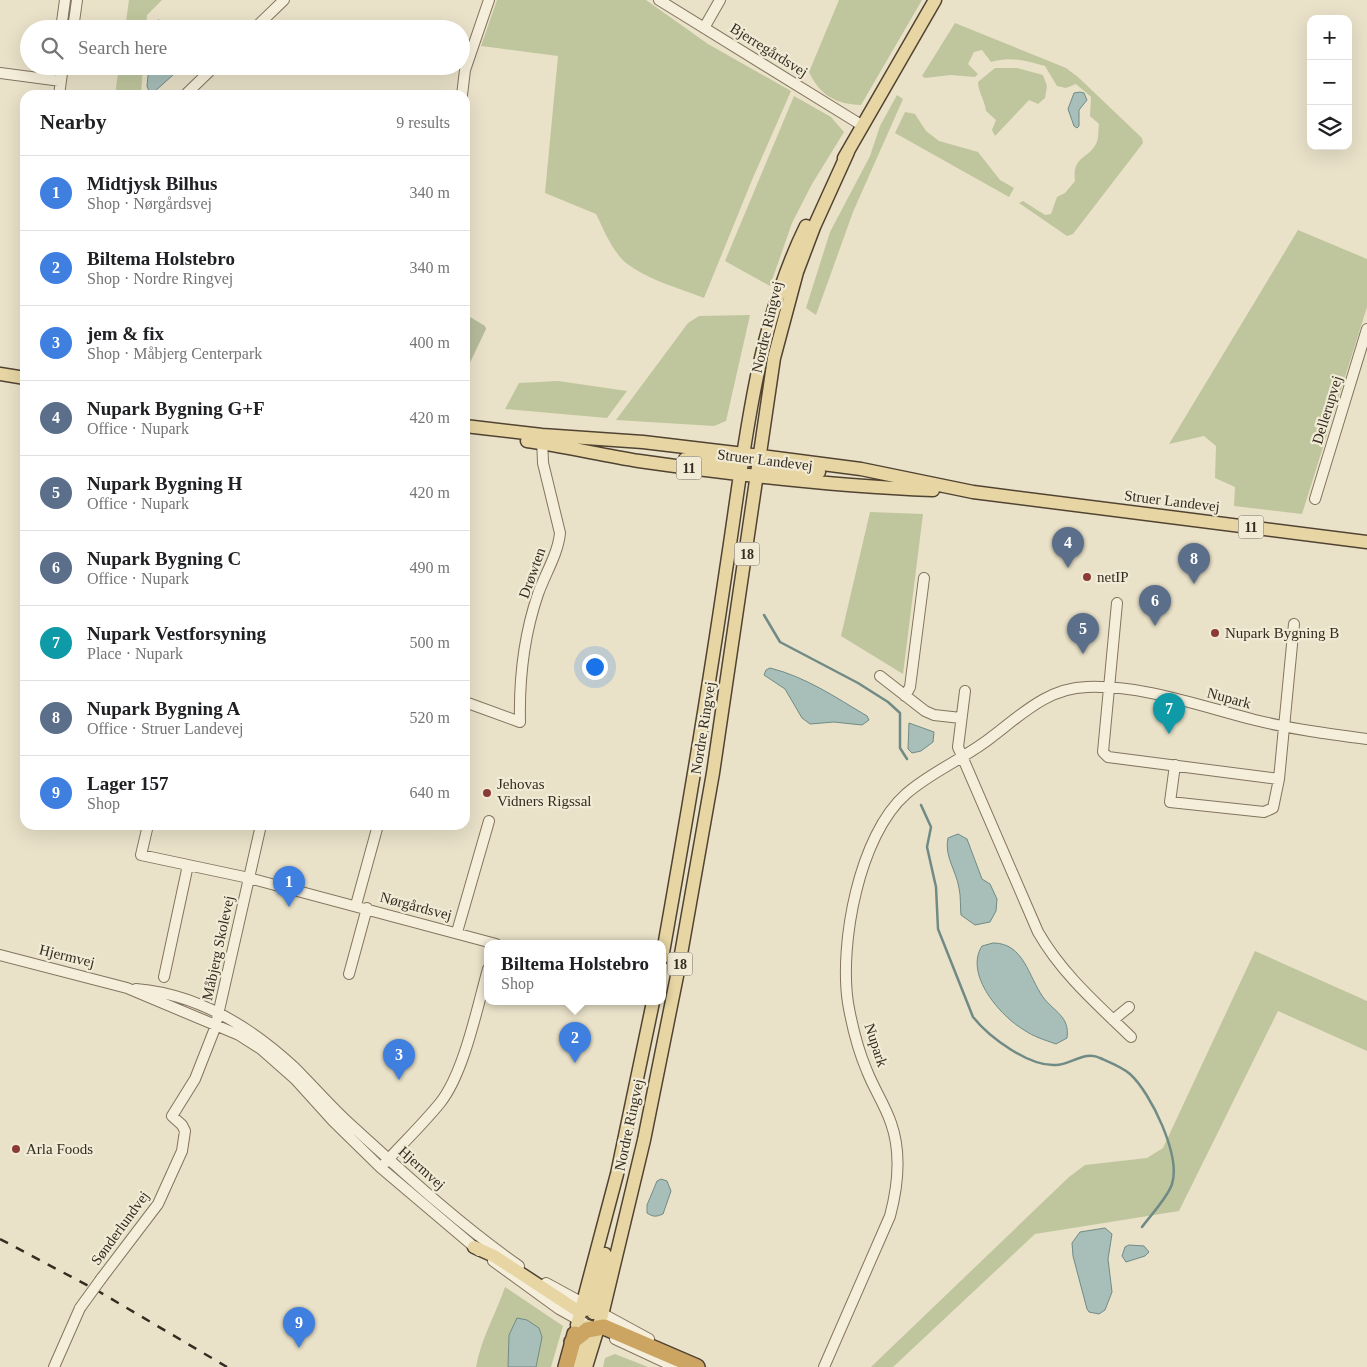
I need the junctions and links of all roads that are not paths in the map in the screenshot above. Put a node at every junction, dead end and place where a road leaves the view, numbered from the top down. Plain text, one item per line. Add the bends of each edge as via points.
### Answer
1 (65, 0) edge
2 (77, 0) edge
3 (284, 0) edge
4 (489, 0) edge
5 (659, 0) edge
6 (720, 0) edge
7 (935, 0) edge
8 (62, 20) edge
9 (74, 20) edge
10 (263, 20) edge
11 (704, 28) junction
12 (470, 55) edge
13 (0, 73) edge
14 (62, 75) edge
15 (206, 75) edge
16 (464, 75) edge
17 (61, 81) junction
18 (60, 90) edge
19 (190, 90) edge
20 (463, 90) edge
21 (863, 126) junction
22 (848, 152) junction
23 (1367, 329) edge
24 (0, 368) edge
25 (20, 370) edge
26 (0, 374) edge
27 (20, 377) edge
28 (470, 427) edge
29 (470, 433) edge
30 (542, 439) junction
31 (752, 469) junction
32 (973, 492) junction
33 (1315, 499) dead end
34 (1367, 542) edge
35 (924, 578) dead end
36 (1117, 603) dead end
37 (1294, 624) dead end
38 (880, 676) dead end
39 (1108, 687) junction
40 (965, 691) dead end
41 (905, 696) junction
42 (470, 704) edge
43 (961, 718) junction
44 (1283, 727) junction
45 (1367, 738) edge
46 (962, 758) junction
47 (1175, 765) junction
48 (1279, 779) junction
49 (489, 821) dead end
50 (147, 830) edge
51 (260, 830) edge
52 (377, 830) edge
53 (188, 865) junction
54 (249, 878) junction
55 (356, 905) junction
56 (367, 908) junction
57 (457, 932) junction
58 (665, 940) edge
59 (484, 941) edge
60 (0, 955) edge
61 (350, 974) dead end
62 (164, 977) dead end
63 (484, 983) edge
64 (127, 988) junction
65 (653, 1005) edge
66 (1129, 1007) dead end
67 (220, 1013) junction
68 (1113, 1020) junction
69 (216, 1024) junction
70 (1131, 1037) dead end
71 (389, 1159) junction
72 (381, 1168) junction
73 (474, 1247) joint
74 (589, 1320) junction
75 (54, 1367) edge
76 (566, 1367) edge
77 (578, 1367) edge
78 (586, 1367) edge
79 (675, 1367) edge
80 (697, 1367) edge
81 (707, 1367) edge
82 (824, 1367) edge

1 - 8 street
2 - 9 street
3 - 10 street
4 - 12 street
5 - 11 street, Bjerregårdsvej
6 - 11 street
7 - 21 main road, Nordre Ringvej
11 - 21 street, Bjerregårdsvej
13 - 17 street
14 - 17 street
15 - 19 street
16 - 20 street
17 - 18 street
21 - 22 main road, Nordre Ringvej
22 - 31 main road, Nordre Ringvej via 814,227 785,309 774,358 763,440
22 - 31 main road, Nordre Ringvej via 800,238 773,311 752,406
23 - 33 street, Dellerupvej
24 - 25 main road
26 - 27 main road
28 - 30 main road, Struer Landevej / 11
29 - 30 main road, Struer Landevej / 11
30 - 31 main road, Struer Landevej / 11 via 605,454
30 - 31 main road, Struer Landevej / 11 via 643,442 728,452
30 - 42 street, Drøwten via 543,463 560,533 538,595 521,668 520,722
31 - 32 main road, Struer Landevej / 11 via 859,487
31 - 32 main road, Struer Landevej / 11 via 886,474
31 - 58 main road, Nordre Ringvej / 18 via 738,496 696,770
31 - 74 main road, Nordre Ringvej / 18 via 737,618 678,971 644,1140 607,1293
32 - 34 main road, Struer Landevej / 11
35 - 41 street via 910,687
36 - 39 street
37 - 44 street
38 - 41 street
39 - 44 street, Nupark via 1166,697
39 - 46 street, Nupark via 1066,690 1043,699
39 - 47 street via 1103,752 1108,757
40 - 43 street
41 - 43 street via 929,713
43 - 46 street via 958,747
44 - 45 street, Nupark
44 - 48 street
46 - 68 street via 1038,932 1069,977
46 - 82 street, Nupark via 904,796 892,811 866,862 850,917 846,964 848,1002 866,1070 891,1122 898,1153 898,1172 890,1216
47 - 48 street
47 - 48 street via 1170,802 1264,812 1273,808
49 - 57 street, Nørgårdsvej
50 - 53 street, Måbjerg Skolevej via 141,855
51 - 54 street, Måbjerg Skolevej
52 - 55 street, Nørgårdsvej
53 - 54 street, Måbjerg Skolevej
53 - 62 street
54 - 55 street, Nørgårdsvej
54 - 67 street, Måbjerg Skolevej
55 - 56 street, Nørgårdsvej
56 - 57 street, Nørgårdsvej
56 - 61 street, Nørgårdsvej
57 - 59 street, Nørgårdsvej
60 - 64 street, Hjermvej
63 - 71 street via 450,1087 440,1103
64 - 67 street, Hjermvej via 154,990
64 - 69 street, Hjermvej
65 - 74 main road, Nordre Ringvej / 18
66 - 68 street
67 - 69 street, Måbjerg Skolevej
67 - 71 street, Hjermvej via 294,1068
68 - 70 street
69 - 72 street, Hjermvej via 261,1049 295,1079 333,1122
69 - 75 street, Sønderlundvej, bridge via 195,1080 172,1116 182,1124 185,1140 158,1204 80,1308
71 - 72 street
71 - 74 street, Hjermvej via 448,1212
72 - 73 street, Hjermvej
73 - 74 main road via 494,1256
74 - 76 highway, 18 via 572,1342
74 - 77 main road
74 - 78 main road, 18
74 - 79 street, Hjermvej
74 - 80 highway
74 - 81 street, Hjermvej

